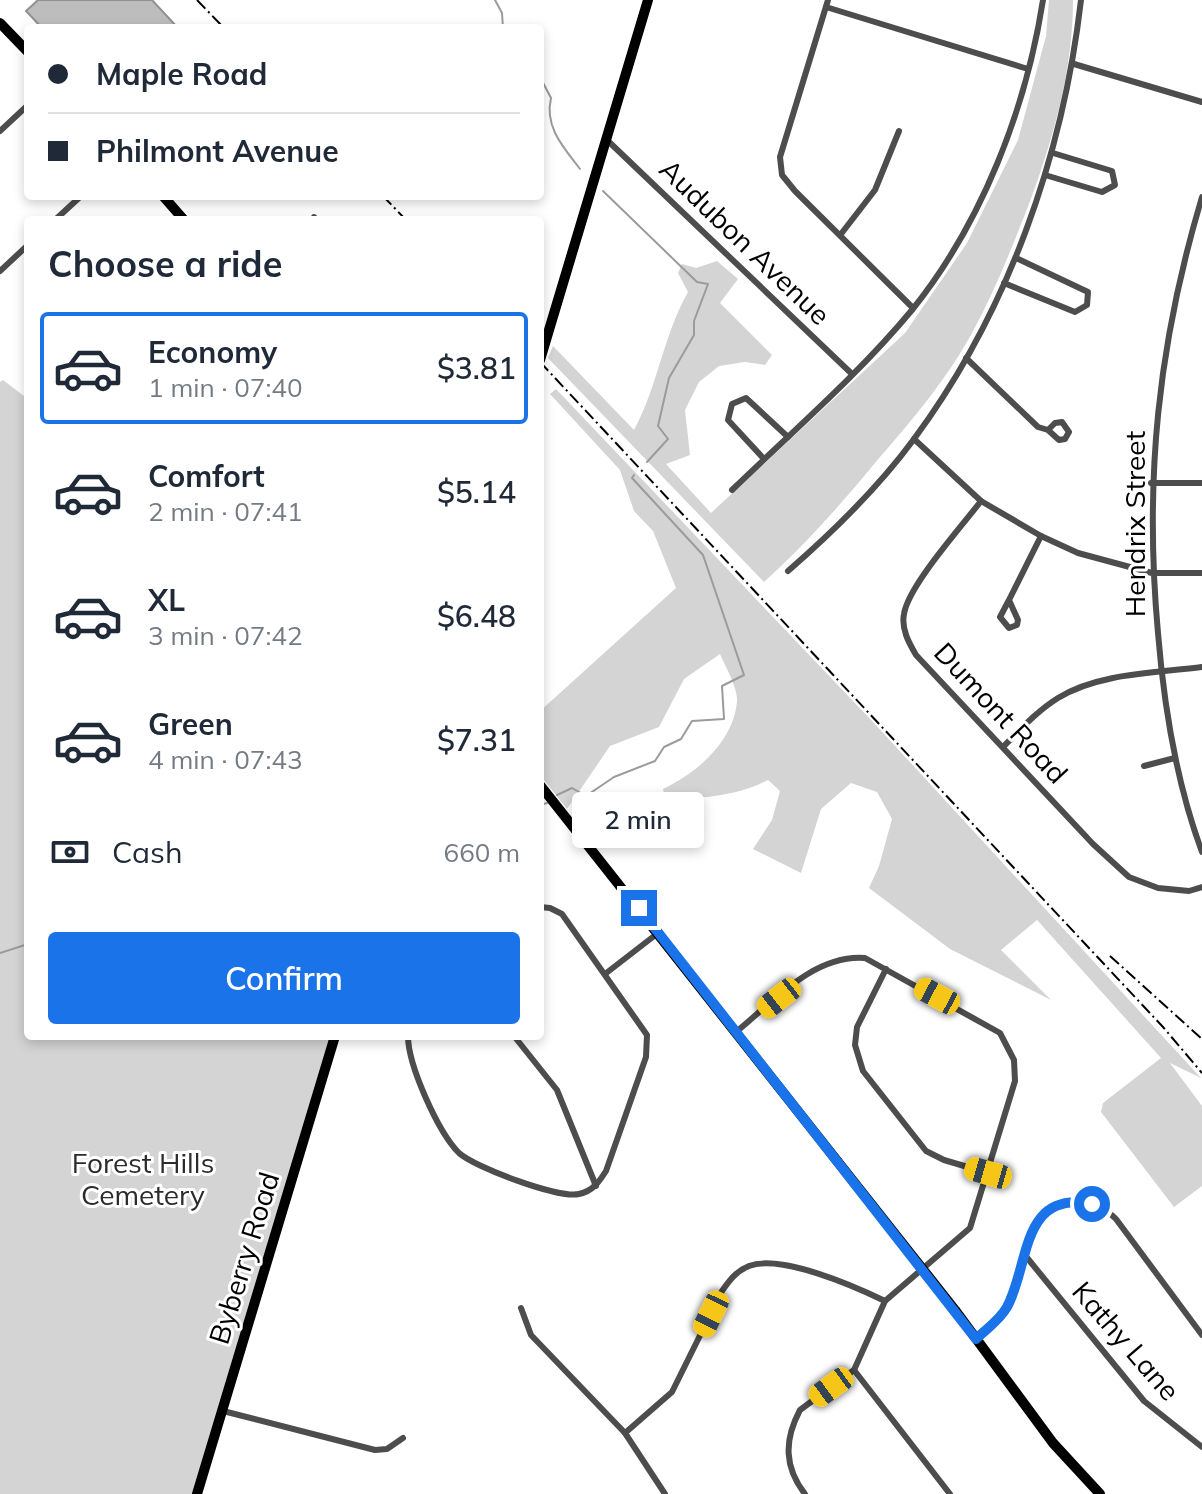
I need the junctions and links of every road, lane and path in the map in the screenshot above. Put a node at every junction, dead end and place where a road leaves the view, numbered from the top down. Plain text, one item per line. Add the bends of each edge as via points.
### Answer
1 (648, 0) edge
2 (1043, 0) edge
3 (1081, 0) edge
4 (827, 4) edge
5 (0, 23) edge
6 (24, 48) edge
7 (1074, 64) junction
8 (1028, 69) junction
9 (1202, 102) edge
10 (24, 109) edge
11 (0, 131) edge
12 (899, 131) dead end
13 (607, 140) junction
14 (1053, 153) junction
15 (1045, 175) junction
16 (1202, 197) edge
17 (77, 200) edge
18 (166, 200) edge
19 (1200, 208) edge
20 (59, 216) edge
21 (180, 216) edge
22 (841, 234) junction
23 (24, 249) edge
24 (1016, 258) junction
25 (0, 271) edge
26 (1004, 283) junction
27 (913, 308) junction
28 (544, 347) edge
29 (966, 358) junction
30 (852, 374) junction
31 (1048, 430) dead end
32 (788, 437) junction
33 (914, 439) junction
34 (764, 459) junction
35 (1151, 483) junction
36 (1202, 483) edge
37 (732, 490) dead end
38 (981, 501) junction
39 (1041, 536) junction
40 (788, 571) dead end
41 (1152, 573) junction
42 (1202, 573) edge
43 (1009, 600) dead end
44 (1202, 667) edge
45 (1161, 673) junction
46 (1003, 747) junction
47 (1175, 758) junction
48 (1144, 766) dead end
49 (544, 790) edge
50 (1202, 852) edge
51 (1202, 887) edge
52 (544, 907) edge
53 (658, 933) junction
54 (886, 969) junction
55 (605, 974) junction
56 (736, 1032) junction
57 (334, 1040) edge
58 (409, 1040) edge
59 (517, 1040) edge
60 (988, 1173) junction
61 (596, 1186) junction
62 (1024, 1254) junction
63 (921, 1267) junction
64 (885, 1301) junction
65 (521, 1308) dead end
66 (1202, 1335) edge
67 (976, 1339) junction
68 (854, 1370) junction
69 (223, 1411) junction
70 (625, 1433) junction
71 (403, 1438) dead end
72 (1202, 1447) edge
73 (1096, 1493) edge
74 (197, 1494) edge
75 (665, 1494) edge
76 (805, 1494) edge
77 (950, 1494) edge

1 - 13 main road
2 - 8 street
3 - 7 street
4 - 8 street
4 - 22 street via 780,157 782,175
5 - 6 main road
7 - 9 street
7 - 14 street
8 - 27 street via 1014,121 981,199
10 - 11 street
12 - 22 street via 875,190
13 - 28 main road
13 - 30 street, Audubon Avenue
14 - 15 street
14 - 15 street via 1112,171 1115,185 1102,192
15 - 24 street
16 - 19 street, Hendrix Street
17 - 20 street
18 - 21 main road
19 - 35 street, Hendrix Street via 1167,341
22 - 27 street
23 - 25 street
24 - 26 street
24 - 26 street via 1088,292 1087,305 1075,312
26 - 29 street
27 - 30 street
29 - 31 street via 1038,427
29 - 33 street
30 - 32 street
32 - 34 street
32 - 34 street via 746,398 732,404 728,420
33 - 38 street
33 - 40 street via 835,529
34 - 37 street
35 - 36 street
35 - 41 street, Hendrix Street
38 - 39 street
38 - 46 street, Dumont Road via 908,597 903,617 906,639 916,655
39 - 41 street via 1078,553
39 - 43 street
41 - 42 street
41 - 45 street, Hendrix Street
44 - 45 street
45 - 46 street via 1076,688
45 - 47 street, Hendrix Street
46 - 51 street, Dumont Road via 1129,877 1168,889
47 - 48 street
47 - 50 street, Hendrix Street
49 - 53 main road
52 - 55 street via 562,914
53 - 55 street
53 - 56 main road
54 - 56 street via 865,958 831,960
54 - 60 street via 857,1027 855,1045 863,1071 926,1151
54 - 60 street via 989,1024 1007,1042 1015,1078
55 - 61 street via 647,1035 649,1046 606,1171
56 - 63 main road
57 - 69 main road, Byberry Road
58 - 61 street via 441,1128 459,1153 475,1165 573,1195
59 - 61 street via 557,1090
60 - 63 street via 970,1228
62 - 66 street via 1036,1223 1053,1209 1072,1202 1102,1207
62 - 67 street via 1007,1306
62 - 72 street, Kathy Lane via 1144,1401
63 - 64 street
63 - 67 main road
64 - 68 street
64 - 70 street via 779,1263 747,1267 722,1291 672,1392
65 - 70 street via 531,1335
67 - 73 main road
68 - 76 street via 795,1419 787,1455
68 - 77 street
69 - 71 street via 375,1450
69 - 74 main road, Byberry Road
70 - 75 street

